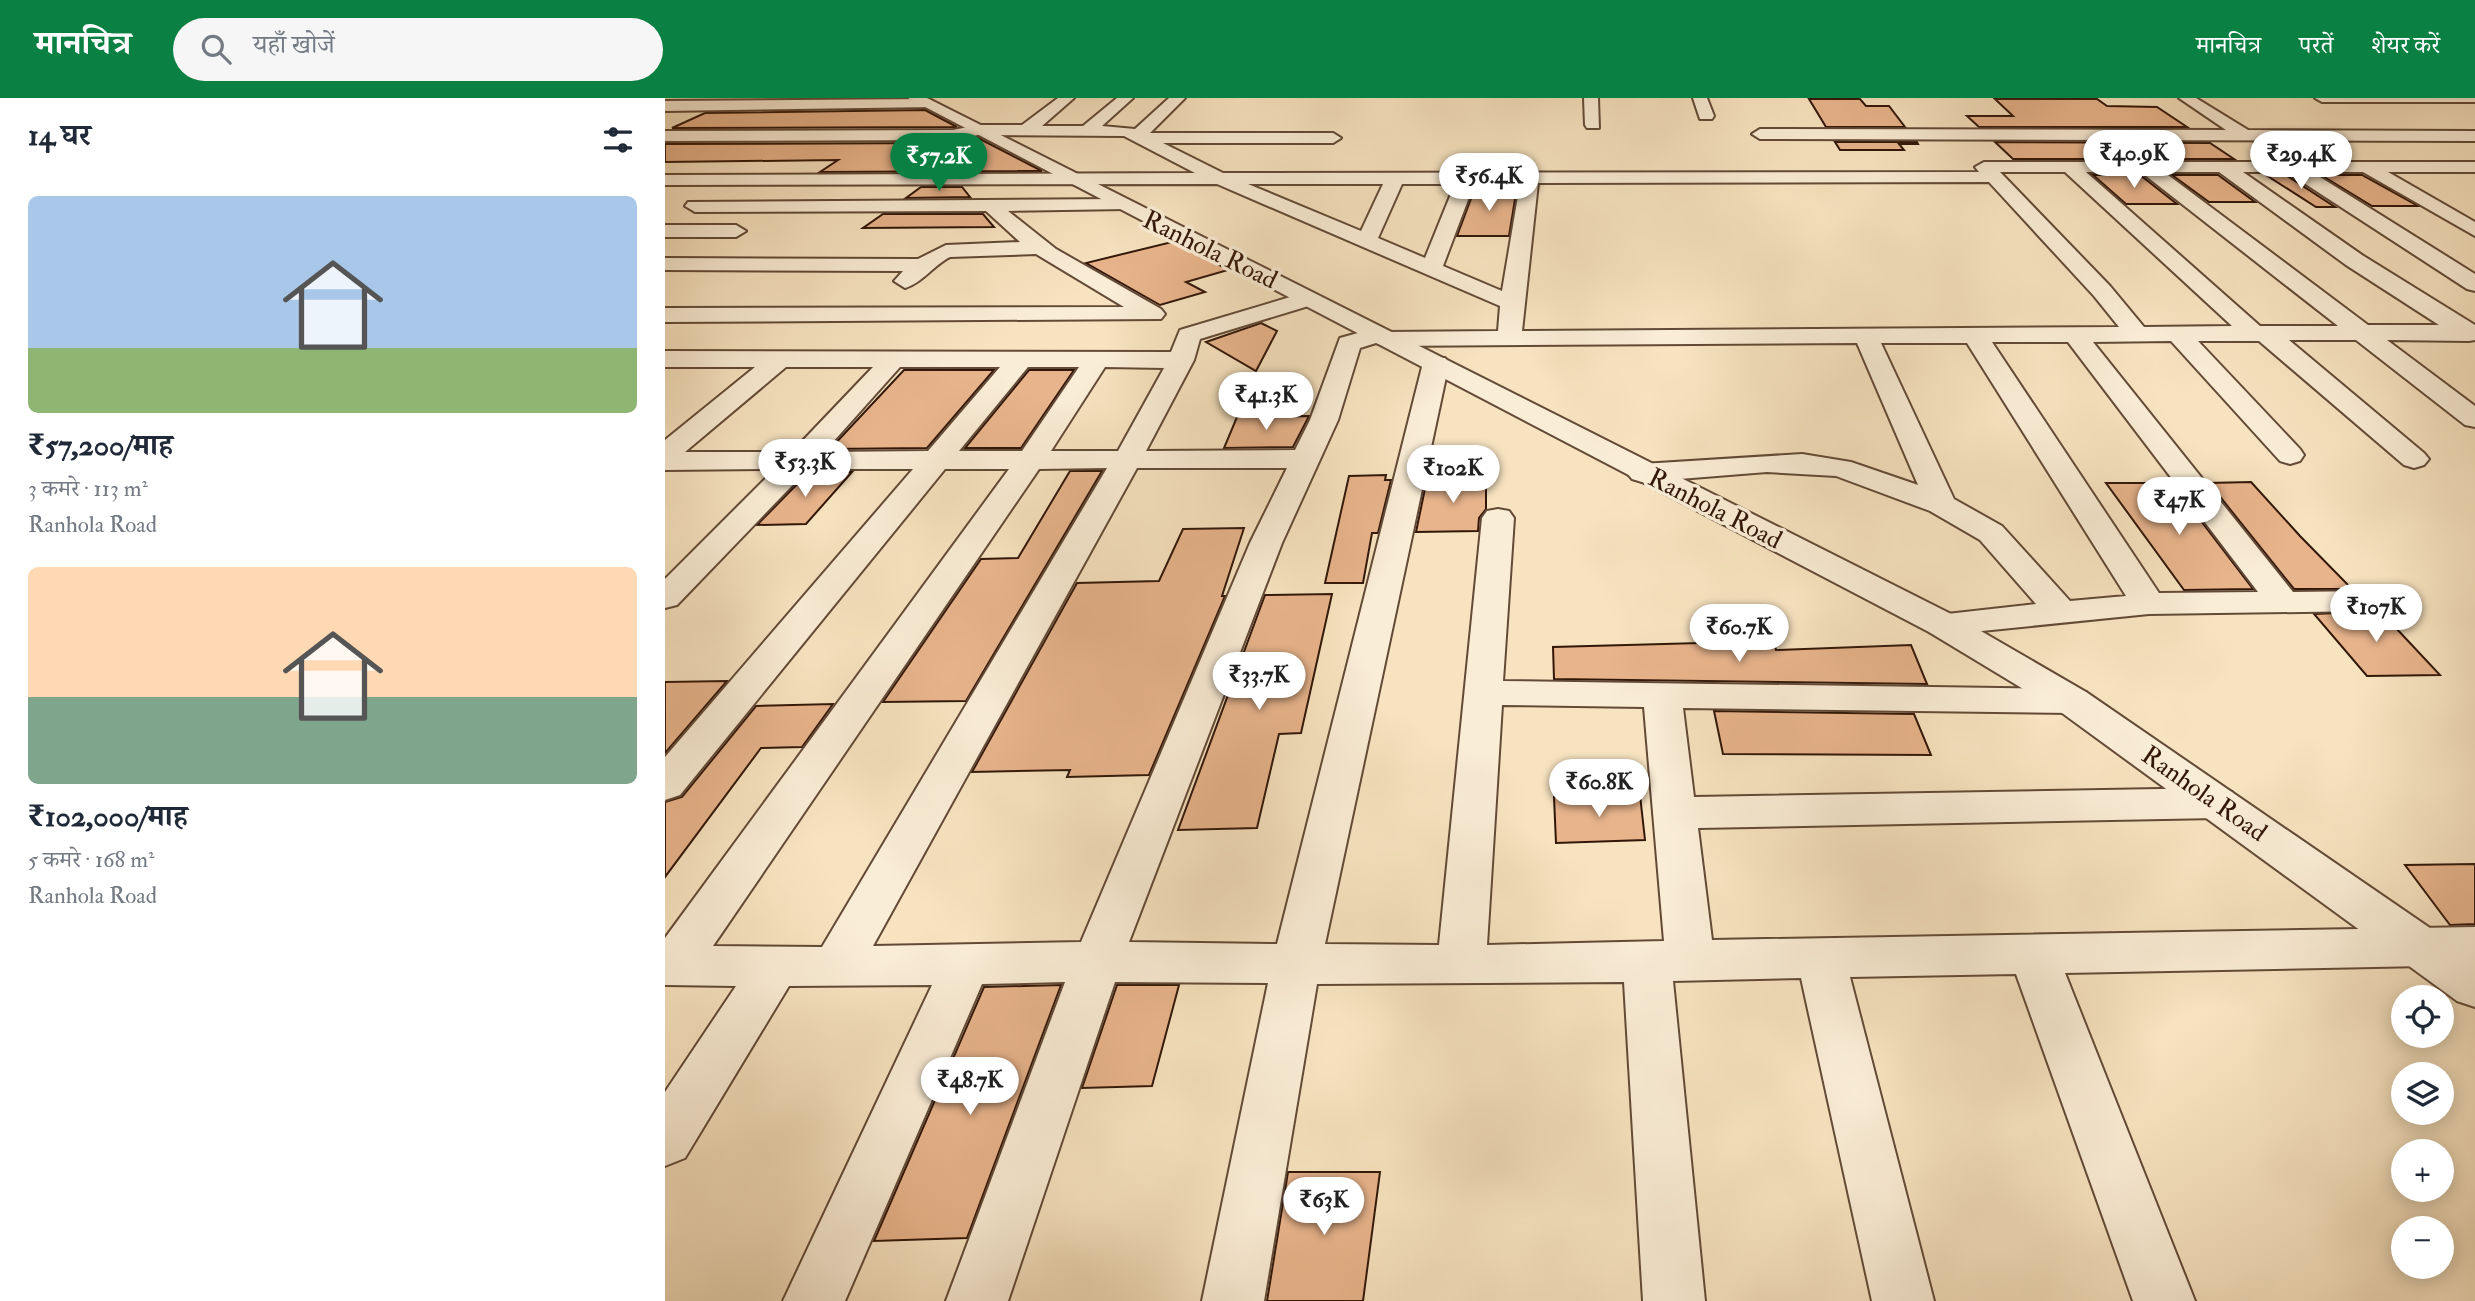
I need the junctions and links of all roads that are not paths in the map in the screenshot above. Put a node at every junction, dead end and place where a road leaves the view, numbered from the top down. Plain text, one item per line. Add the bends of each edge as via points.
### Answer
1 (1067, 98) edge
2 (1126, 98) edge
3 (1178, 98) edge
4 (1591, 98) edge
5 (1700, 98) edge
6 (2322, 98) edge
7 (2455, 98) edge
8 (2475, 98) edge
9 (840, 101) edge
10 (665, 106) edge
11 (2186, 107) edge
12 (1706, 116) dead end
13 (665, 118) edge
14 (952, 125) edge
15 (1593, 125) dead end
16 (2242, 125) junction
17 (1090, 128) junction
18 (1760, 134) dead end
19 (1893, 134) junction
20 (1958, 134) junction
21 (665, 136) edge
22 (2475, 136) edge
23 (1140, 137) junction
24 (1026, 140) junction
25 (1970, 148) junction
26 (2264, 149) junction
27 (2475, 149) edge
28 (665, 152) edge
29 (665, 163) edge
30 (738, 163) dead end
31 (2068, 166) junction
32 (2144, 166) junction
33 (2222, 166) junction
34 (2292, 167) junction
35 (2367, 167) junction
36 (1990, 172) junction
37 (2470, 175) edge
38 (1467, 177) junction
39 (1530, 177) junction
40 (1926, 177) junction
41 (1074, 178) junction
42 (1218, 178) junction
43 (1309, 178) junction
44 (1395, 178) junction
45 (665, 180) edge
46 (1120, 205) junction
47 (679, 206) dead end
48 (994, 208) junction
49 (2475, 230) edge
50 (665, 231) edge
51 (757, 231) dead end
52 (946, 231) dead end
53 (1016, 231) junction
54 (1366, 242) junction
55 (1039, 248) junction
56 (665, 264) edge
57 (923, 265) junction
58 (1432, 267) junction
59 (2475, 284) edge
60 (1307, 299) junction
61 (1512, 303) junction
62 (1153, 314) junction
63 (665, 315) edge
64 (867, 315) junction
65 (2136, 333) junction
66 (2177, 333) junction
67 (2259, 333) junction
68 (2362, 333) junction
69 (1865, 334) junction
70 (1973, 334) junction
71 (2074, 334) junction
72 (2472, 334) edge
73 (1381, 337) junction
74 (1510, 337) junction
75 (1185, 348) junction
76 (665, 359) edge
77 (894, 359) junction
78 (1021, 359) junction
79 (779, 360) junction
80 (1097, 360) junction
81 (1436, 363) junction
82 (2475, 419) edge
83 (665, 454) edge
84 (2290, 455) dead end
85 (936, 458) junction
86 (1031, 459) junction
87 (1307, 459) junction
88 (2414, 459) dead end
89 (1127, 460) junction
90 (665, 461) edge
91 (800, 461) junction
92 (1643, 473) junction
93 (1941, 504) junction
94 (1498, 518) dead end
95 (665, 598) edge
96 (2370, 601) dead end
97 (2284, 603) junction
98 (2149, 604) junction
99 (2060, 611) junction
100 (1942, 624) junction
101 (1484, 693) junction
102 (1662, 695) junction
103 (2072, 701) junction
104 (665, 785) edge
105 (2217, 803) junction
106 (1674, 813) junction
107 (2420, 946) junction
108 (2475, 946) edge
109 (2034, 956) junction
110 (1821, 959) junction
111 (1668, 961) junction
112 (1097, 962) junction
113 (966, 965) junction
114 (1296, 965) junction
115 (1461, 965) junction
116 (668, 966) edge
117 (776, 967) junction
118 (836, 967) junction
119 (2475, 986) edge
120 (665, 1140) edge
121 (814, 1301) edge
122 (977, 1301) edge
123 (1233, 1301) edge
124 (1674, 1301) edge
125 (1903, 1301) edge
126 (2164, 1301) edge

1 - 24 street via 1044,107
2 - 17 street
3 - 23 street
4 - 15 street
5 - 12 street
6 - 7 street
7 - 8 street
9 - 10 street
9 - 14 street
11 - 16 street
13 - 14 street
14 - 21 street via 946,135
14 - 24 street, Ranhola Road
14 - 28 street
16 - 20 street
16 - 22 street
16 - 26 street
17 - 23 street via 1118,129
17 - 24 street
18 - 19 street
19 - 20 street
19 - 40 street
20 - 25 street
23 - 42 street
23 - 43 street via 1336,133
24 - 41 street, Ranhola Road
25 - 26 street
25 - 36 street
26 - 27 street
26 - 34 street
29 - 30 street
31 - 32 street
31 - 36 street
31 - 67 street
32 - 33 street
32 - 68 street
33 - 34 street
33 - 72 street via 2354,260
34 - 35 street
34 - 59 street
35 - 37 street via 2435,167
35 - 49 street
36 - 40 street
36 - 65 street
38 - 39 street
38 - 44 street
38 - 58 street
39 - 40 street
39 - 61 street
41 - 42 street
41 - 45 street
41 - 46 street, Ranhola Road
42 - 43 street
42 - 54 street
43 - 44 street
44 - 54 street
46 - 48 street
46 - 60 street, Ranhola Road
47 - 48 street
48 - 53 street
50 - 51 street
52 - 53 street
53 - 55 street
54 - 58 street
55 - 57 street via 961,248 935,255
55 - 62 street
56 - 57 street
57 - 64 street via 890,288
58 - 61 street
60 - 73 street, Ranhola Road
60 - 75 street
61 - 74 street
62 - 64 street
62 - 75 street
63 - 64 street
65 - 66 street
65 - 71 street
66 - 67 street
66 - 84 street
67 - 68 street
67 - 88 street
68 - 72 street
68 - 82 street
69 - 70 street
69 - 74 street
69 - 93 street
70 - 71 street
70 - 98 street
71 - 97 street
73 - 74 street
73 - 81 street, Ranhola Road
73 - 87 street via 1349,343
75 - 80 street
75 - 89 street
76 - 79 street
77 - 78 street
77 - 79 street
77 - 91 street
78 - 80 street
78 - 85 street
79 - 83 street
80 - 86 street
81 - 92 street, Ranhola Road
81 - 114 street
85 - 86 street
85 - 91 street
85 - 104 street
86 - 89 street
86 - 116 street
87 - 89 street
87 - 112 street via 1266,543
89 - 118 street
90 - 91 street
91 - 95 street
92 - 93 street via 1803,463 1841,468
92 - 100 street, Ranhola Road
93 - 99 street via 1991,533
94 - 101 street
96 - 97 street
97 - 98 street
98 - 99 street
99 - 100 street
100 - 103 street, Ranhola Road
101 - 102 street
101 - 115 street
102 - 103 street
102 - 106 street
103 - 105 street, Ranhola Road
105 - 106 street
105 - 107 street, Ranhola Road
106 - 111 street
107 - 108 street
107 - 109 street
107 - 119 street, Ranhola Road
109 - 110 street
109 - 126 street
110 - 111 street
110 - 125 street
111 - 115 street
111 - 124 street
112 - 113 street
112 - 114 street
112 - 122 street
113 - 118 street
113 - 121 street
114 - 115 street
114 - 123 street
116 - 117 street
117 - 118 street
117 - 120 street

